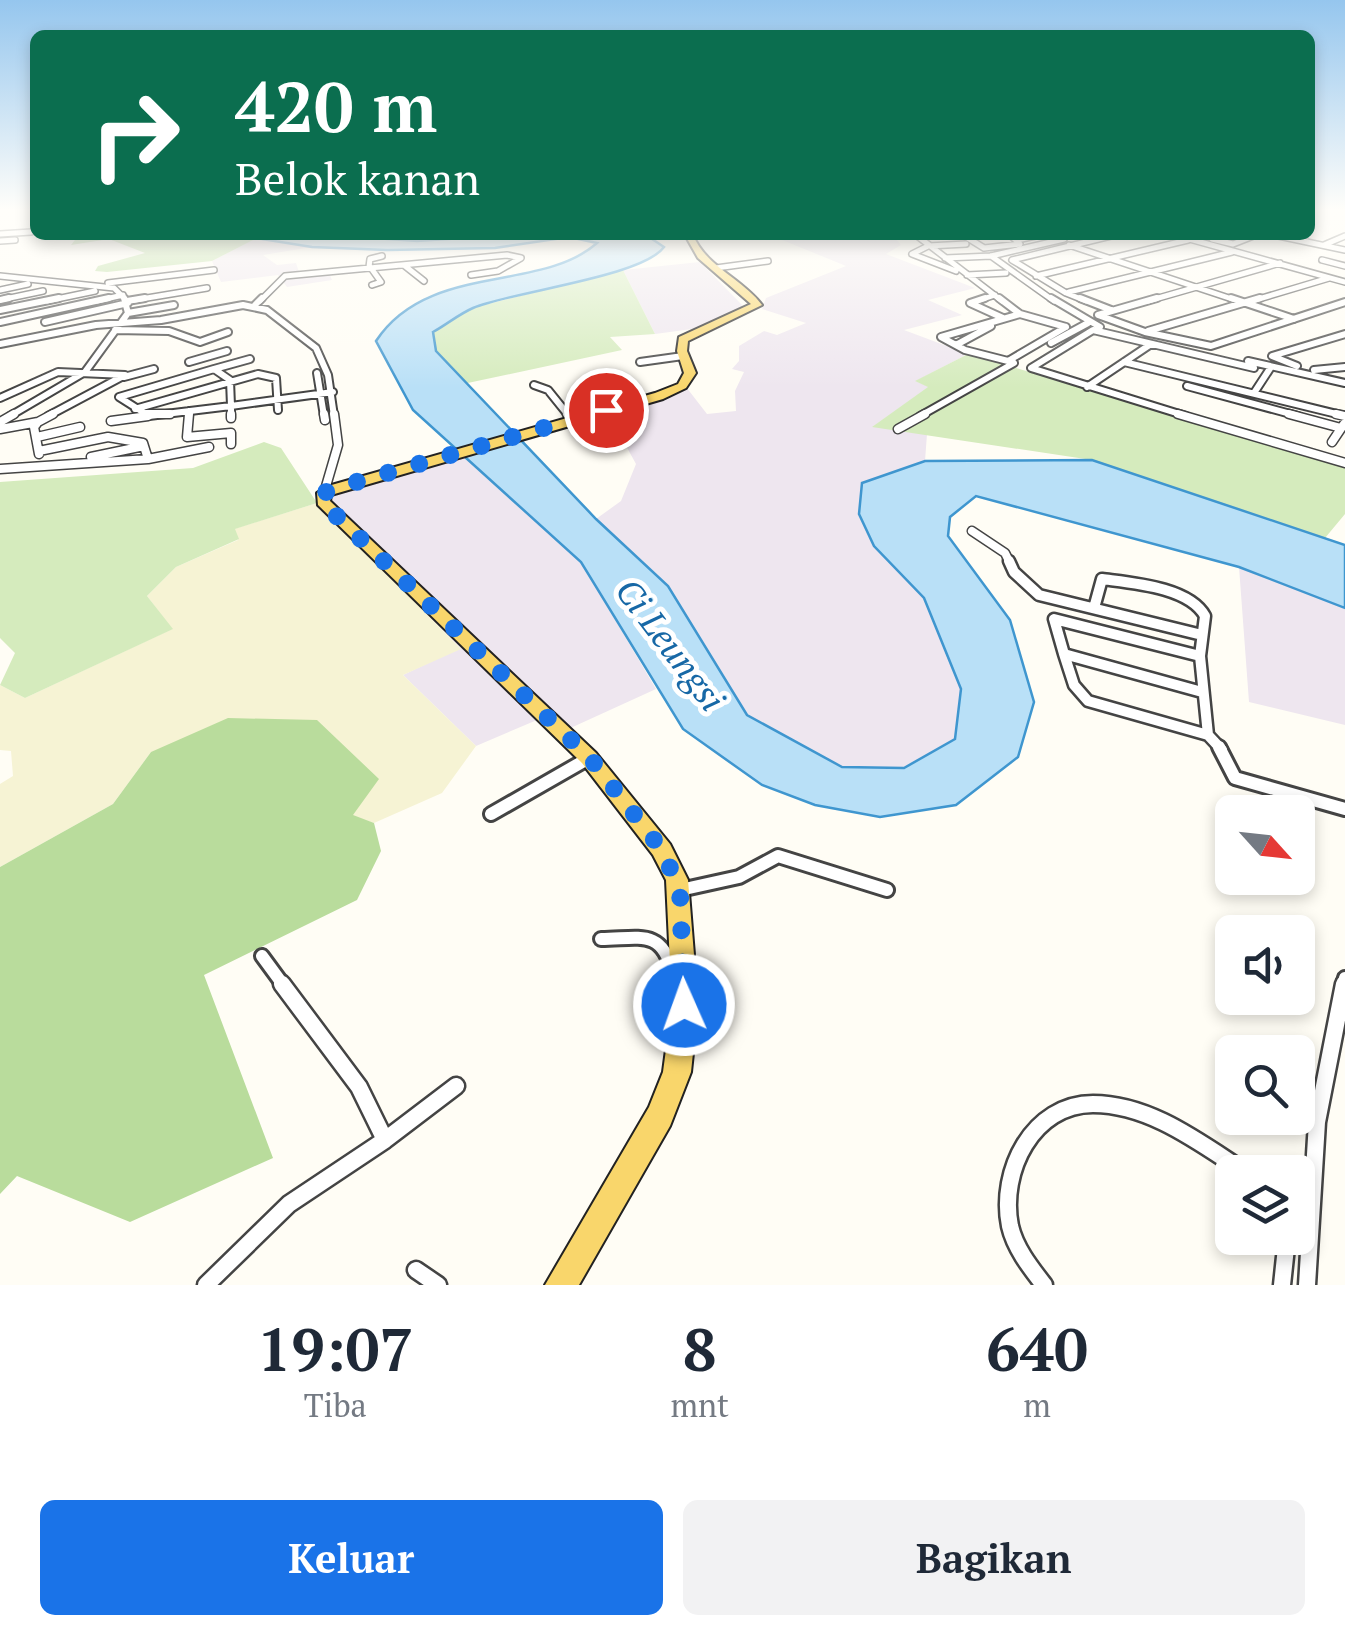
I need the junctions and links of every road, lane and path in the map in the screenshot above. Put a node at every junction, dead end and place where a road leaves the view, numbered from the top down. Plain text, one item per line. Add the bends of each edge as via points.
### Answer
1 (370, 268) joint
2 (407, 268) edge
3 (503, 268) edge
4 (716, 268) edge
5 (947, 268) edge
6 (957, 268) edge
7 (1000, 268) edge
8 (1003, 268) edge
9 (1025, 268) edge
10 (1069, 268) edge
11 (1139, 268) edge
12 (1168, 268) edge
13 (1263, 268) edge
14 (1296, 268) edge
15 (214, 270) dead end
16 (1151, 272) junction
17 (1006, 273) junction
18 (472, 275) dead end
19 (965, 275) junction
20 (1036, 276) junction
21 (1329, 278) junction
22 (424, 281) dead end
23 (32, 282) junction
24 (1345, 282) edge
25 (2, 285) edge
26 (372, 285) dead end
27 (87, 286) junction
28 (1196, 287) junction
29 (207, 288) dead end
30 (43, 290) junction
31 (95, 291) dead end
32 (1066, 293) junction
33 (995, 296) junction
34 (53, 299) junction
35 (0, 300) edge
36 (126, 300) junction
37 (1084, 300) junction
38 (1244, 302) junction
39 (1345, 302) edge
40 (174, 305) dead end
41 (255, 305) junction
42 (1060, 305) junction
43 (0, 310) edge
44 (1112, 310) junction
45 (36, 314) junction
46 (127, 314) junction
47 (1020, 314) junction
48 (1295, 319) junction
49 (1003, 320) junction
50 (0, 321) edge
51 (45, 322) junction
52 (122, 322) junction
53 (1088, 323) junction
54 (1066, 326) junction
55 (54, 330) junction
56 (115, 330) junction
57 (95, 332) junction
58 (228, 332) dead end
59 (1144, 332) junction
60 (1344, 335) edge
61 (14, 339) junction
62 (0, 343) edge
63 (1151, 344) junction
64 (956, 345) junction
65 (104, 347) junction
66 (227, 351) dead end
67 (683, 356) junction
68 (250, 359) dead end
69 (640, 362) dead end
70 (1124, 362) junction
71 (1271, 366) junction
72 (1345, 366) edge
73 (1254, 368) dead end
74 (154, 369) dead end
75 (214, 369) junction
76 (85, 372) junction
77 (204, 372) junction
78 (316, 373) dead end
79 (124, 376) junction
80 (1292, 377) dead end
81 (230, 382) junction
82 (1189, 382) junction
83 (534, 385) dead end
84 (1345, 386) edge
85 (1087, 387) junction
86 (332, 392) junction
87 (1254, 393) junction
88 (320, 394) junction
89 (1176, 396) dead end
90 (0, 398) edge
91 (277, 399) junction
92 (231, 405) junction
93 (278, 410) dead end
94 (189, 411) junction
95 (141, 414) junction
96 (230, 418) dead end
97 (324, 420) dead end
98 (572, 420) junction
99 (1, 421) edge
100 (111, 421) dead end
101 (38, 422) junction
102 (1344, 422) edge
103 (80, 428) dead end
104 (898, 429) dead end
105 (37, 437) junction
106 (140, 442) junction
107 (1332, 442) dead end
108 (231, 444) dead end
109 (209, 448) dead end
110 (40, 451) junction
111 (148, 460) junction
112 (67, 462) junction
113 (1345, 463) edge
114 (40, 464) junction
115 (0, 469) edge
116 (324, 493) junction
117 (972, 531) dead end
118 (1094, 608) junction
119 (1202, 635) junction
120 (1064, 654) junction
121 (1200, 656) junction
122 (1202, 692) junction
123 (1208, 734) junction
124 (603, 774) junction
125 (1345, 809) edge
126 (491, 814) dead end
127 (680, 890) junction
128 (887, 890) dead end
129 (601, 940) dead end
130 (262, 956) dead end
131 (1345, 978) edge
132 (684, 981) junction
133 (456, 1086) dead end
134 (386, 1140) junction
135 (1217, 1155) edge
136 (1285, 1255) edge
137 (416, 1270) dead end
138 (206, 1285) edge
139 (438, 1285) edge
140 (561, 1285) edge
141 (1044, 1285) edge
142 (1282, 1285) edge
143 (1307, 1285) edge

1 - 26 street via 381,282
1 - 41 street via 285,276
2 - 22 street
3 - 18 street
4 - 67 main road via 756,305 688,335
5 - 19 street
6 - 19 street
7 - 17 street
8 - 42 street
9 - 20 street
10 - 20 street
11 - 16 street
12 - 16 street
13 - 28 street
14 - 21 street
15 - 27 street
16 - 28 street
16 - 32 street
17 - 19 street
17 - 54 street via 1071,320
19 - 33 street
20 - 32 street
21 - 24 street
21 - 38 street
23 - 25 street
23 - 25 street
23 - 27 street
23 - 30 street
27 - 36 street via 114,288
28 - 38 street
28 - 44 street
29 - 36 street
30 - 34 street
30 - 35 street
31 - 34 street
32 - 37 street
33 - 47 street
33 - 49 street via 970,303
34 - 43 street
36 - 45 street
36 - 46 street
36 - 51 street
37 - 42 street
37 - 44 street
38 - 48 street
38 - 59 street
39 - 48 street
40 - 46 street
41 - 52 street
41 - 86 street via 316,348
42 - 53 street
44 - 59 street via 1098,316
45 - 50 street
45 - 51 street
46 - 52 street
46 - 55 street
47 - 49 street
47 - 54 street
48 - 59 street via 1211,346
49 - 64 street
49 - 64 street via 941,337
50 - 61 street
51 - 55 street
52 - 56 street
52 - 57 street
53 - 71 street
53 - 104 street
54 - 64 street via 1008,361
55 - 61 street
56 - 58 street via 170,332 200,342
56 - 65 street
57 - 62 street
57 - 65 street
60 - 72 street via 1272,356 1312,370
61 - 62 street
63 - 70 street
63 - 73 street
63 - 85 street via 1092,330 1031,368
65 - 76 street
66 - 77 street via 188,362
67 - 69 street
67 - 98 main road via 690,376 672,392
68 - 75 street
70 - 82 street
70 - 85 street
71 - 84 street
71 - 87 street
74 - 79 street
75 - 77 street
75 - 81 street
76 - 79 street
76 - 90 street via 52,373
76 - 99 street
77 - 95 street via 119,397
78 - 88 street
79 - 101 street
80 - 84 street
81 - 91 street via 273,376
81 - 92 street
81 - 95 street
82 - 87 street
82 - 89 street
82 - 102 street
83 - 98 street via 548,390
85 - 113 street
86 - 88 street
86 - 116 street via 338,445
87 - 102 street
88 - 91 street
88 - 97 street
91 - 92 street
91 - 93 street
92 - 94 street
92 - 96 street
94 - 95 street
94 - 108 street via 188,437 230,433
95 - 100 street
95 - 106 street
98 - 116 main road
99 - 101 street
101 - 105 street
102 - 107 street
103 - 105 street
105 - 110 street
106 - 110 street via 108,437
106 - 111 street
106 - 112 street
109 - 111 street
110 - 114 street
111 - 112 street
112 - 114 street
114 - 115 street
116 - 124 main road via 322,502
117 - 118 street via 1005,554 1031,590
118 - 119 street
118 - 119 street via 1104,579 1185,598 1202,608
119 - 121 street
120 - 121 street via 1054,619
120 - 122 street
120 - 123 street via 1074,685 1088,701
121 - 122 street
122 - 123 street
123 - 125 street via 1235,778
124 - 126 street
124 - 127 main road via 672,864
127 - 128 street via 739,877 785,856
127 - 132 main road
129 - 132 street via 655,939
130 - 134 street via 359,1087
131 - 143 street via 1318,1122
132 - 140 main road via 678,1072 660,1116
133 - 134 street
134 - 138 street via 336,1166 286,1206
135 - 141 street via 1148,1114 1093,1104 1046,1118 1016,1159 1008,1220
136 - 142 street
137 - 139 street

